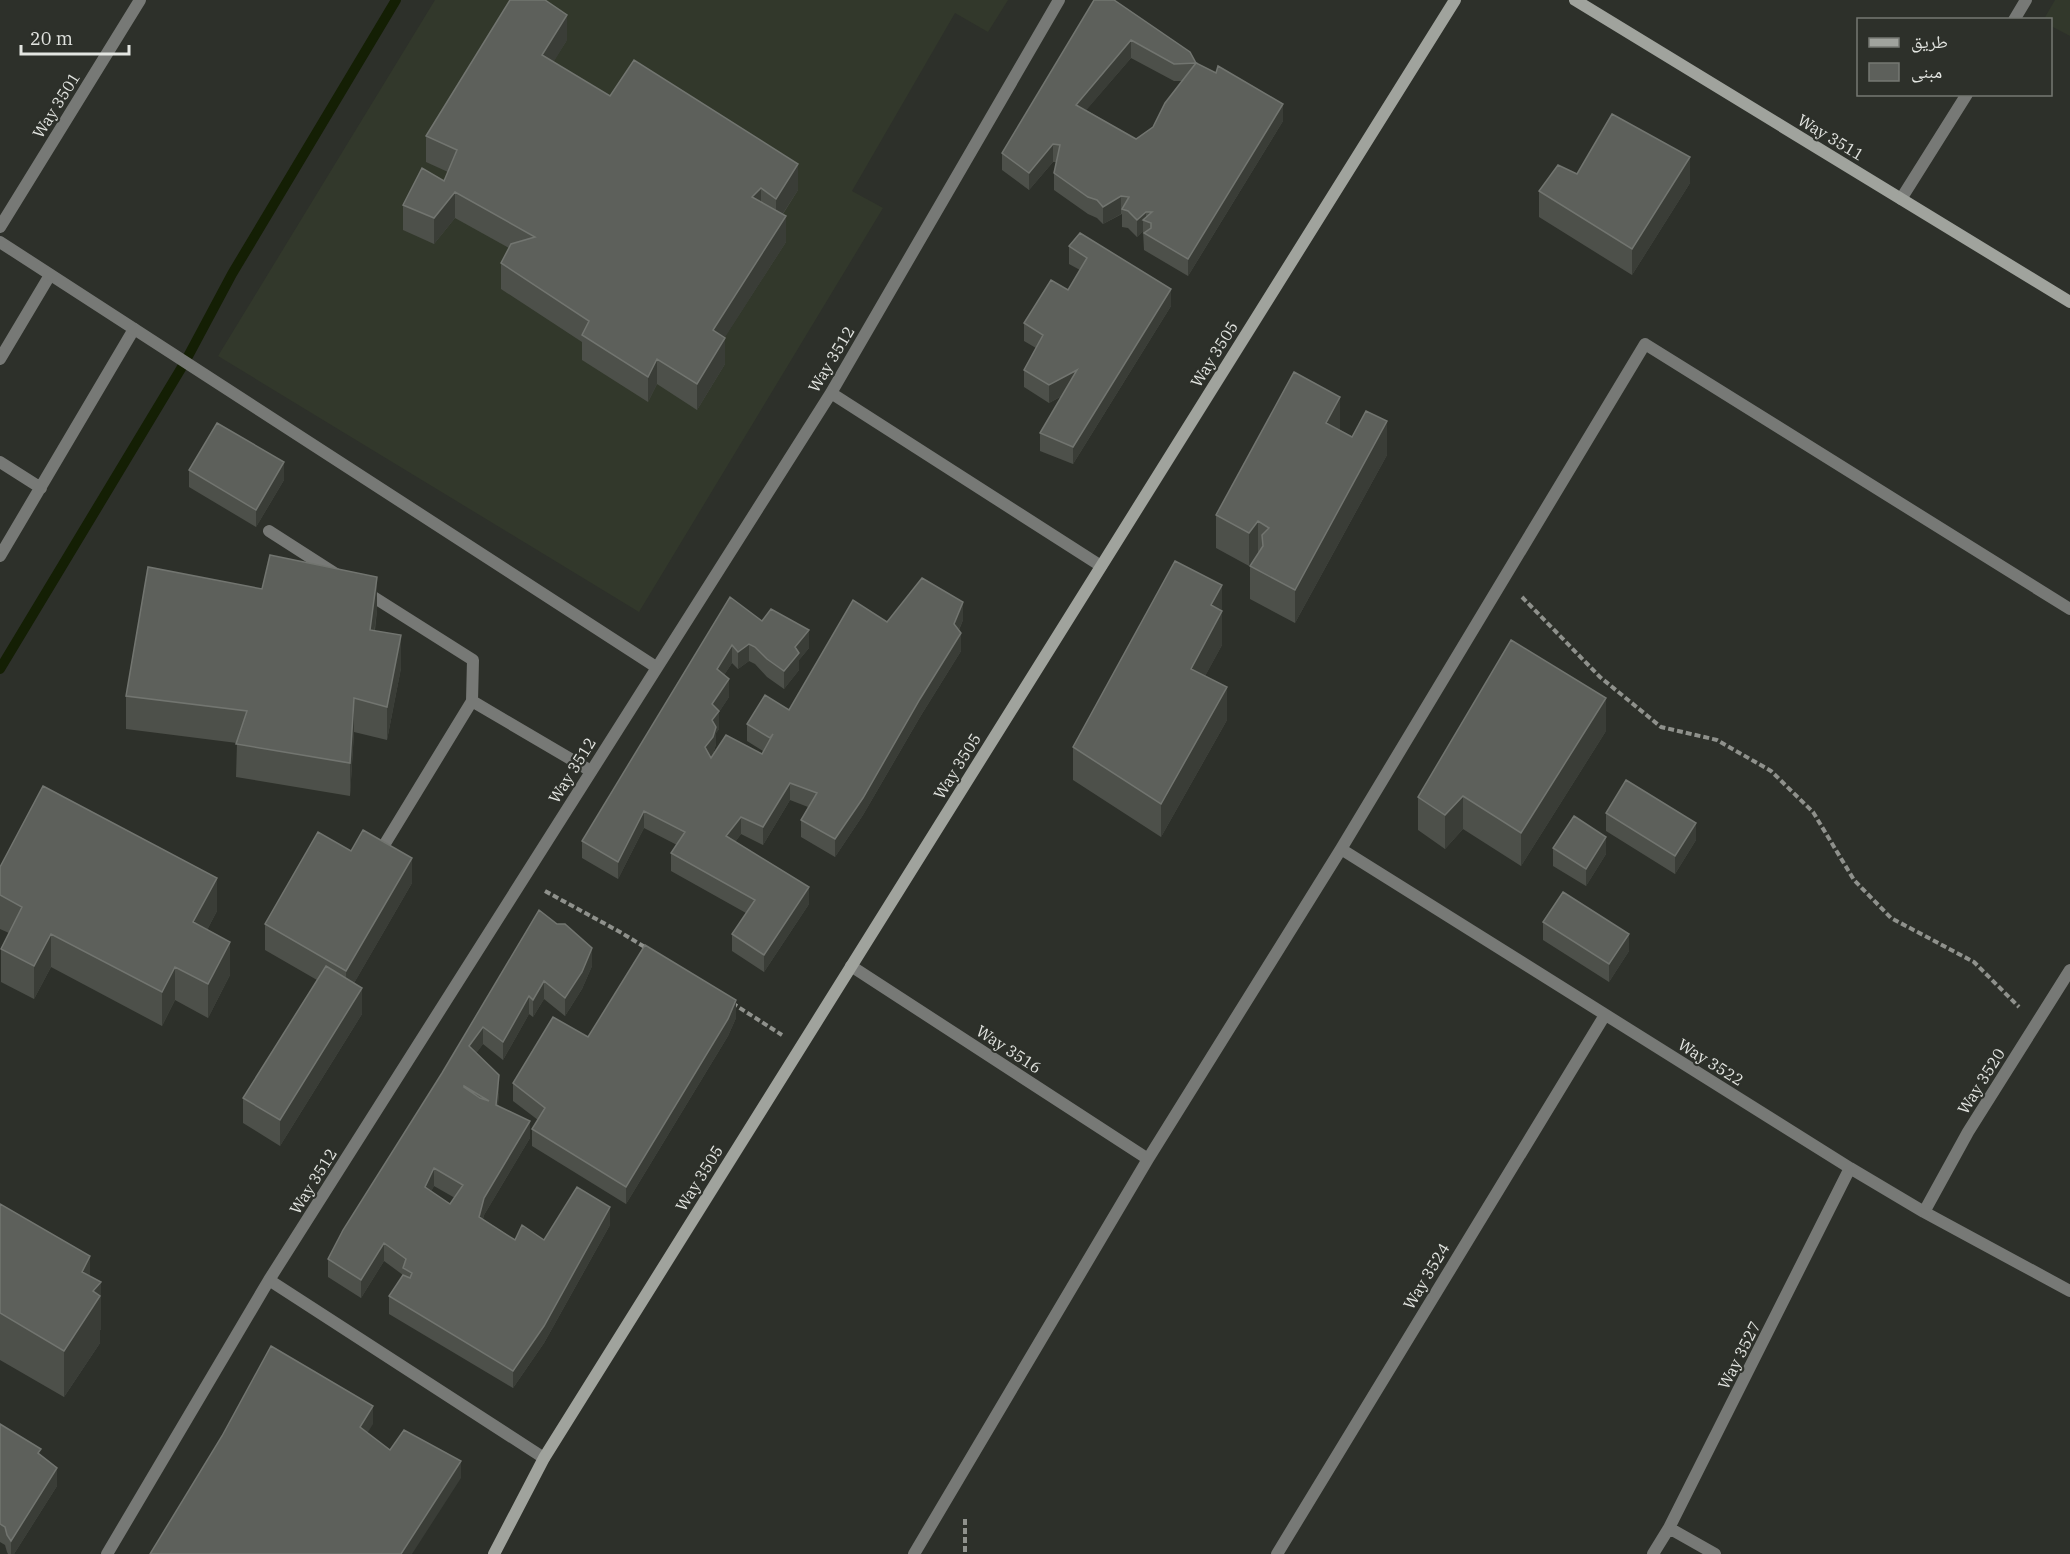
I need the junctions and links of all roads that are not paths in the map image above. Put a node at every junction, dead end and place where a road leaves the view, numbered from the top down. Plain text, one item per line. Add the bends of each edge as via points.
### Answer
1 (140, 0) edge
2 (1059, 0) edge
3 (1455, 0) edge
4 (1575, 0) edge
5 (2026, 0) edge
6 (2015, 18) edge
7 (1966, 96) edge
8 (1902, 199) junction
9 (0, 227) edge
10 (0, 242) edge
11 (50, 275) junction
12 (2070, 302) edge
13 (134, 329) junction
14 (0, 359) edge
15 (831, 393) junction
16 (0, 462) edge
17 (41, 488) junction
18 (269, 531) dead end
19 (0, 556) edge
20 (1101, 566) junction
21 (2070, 609) edge
22 (656, 667) junction
23 (472, 701) junction
24 (591, 771) junction
25 (386, 842) edge
26 (1341, 849) junction
27 (851, 966) junction
28 (2070, 970) edge
29 (1605, 1015) junction
30 (1148, 1159) junction
31 (1850, 1168) junction
32 (1924, 1212) junction
33 (269, 1280) junction
34 (2070, 1291) edge
35 (544, 1458) junction
36 (1669, 1528) junction
37 (107, 1554) edge
38 (494, 1554) edge
39 (914, 1554) edge
40 (1277, 1554) edge
41 (1653, 1554) edge
42 (1715, 1554) edge

1 - 9 street, Way 3501
2 - 15 street, Way 3512
3 - 20 street, Way 3505
4 - 8 street, Way 3511
5 - 6 street
7 - 8 street
8 - 12 street, Way 3511
10 - 11 street
11 - 13 street
11 - 14 street
13 - 17 street
13 - 22 street
15 - 20 street
15 - 22 street, Way 3512
16 - 17 street
17 - 19 street
18 - 23 street via 473,660
20 - 27 street, Way 3505
21 - 26 street via 1645,344
22 - 24 street, Way 3512
23 - 24 street
23 - 25 street
24 - 33 street, Way 3512
26 - 29 street, Way 3522
26 - 30 street
27 - 30 street, Way 3516
27 - 35 street, Way 3505
28 - 32 street, Way 3520 via 1968,1132
29 - 31 street, Way 3522
29 - 40 street, Way 3524
30 - 39 street
31 - 32 street, Way 3522
31 - 36 street, Way 3527
32 - 34 street, Way 3522
33 - 35 street
33 - 37 street, Way 3512
35 - 38 street, Way 3505
36 - 41 street, Way 3527
36 - 42 street

